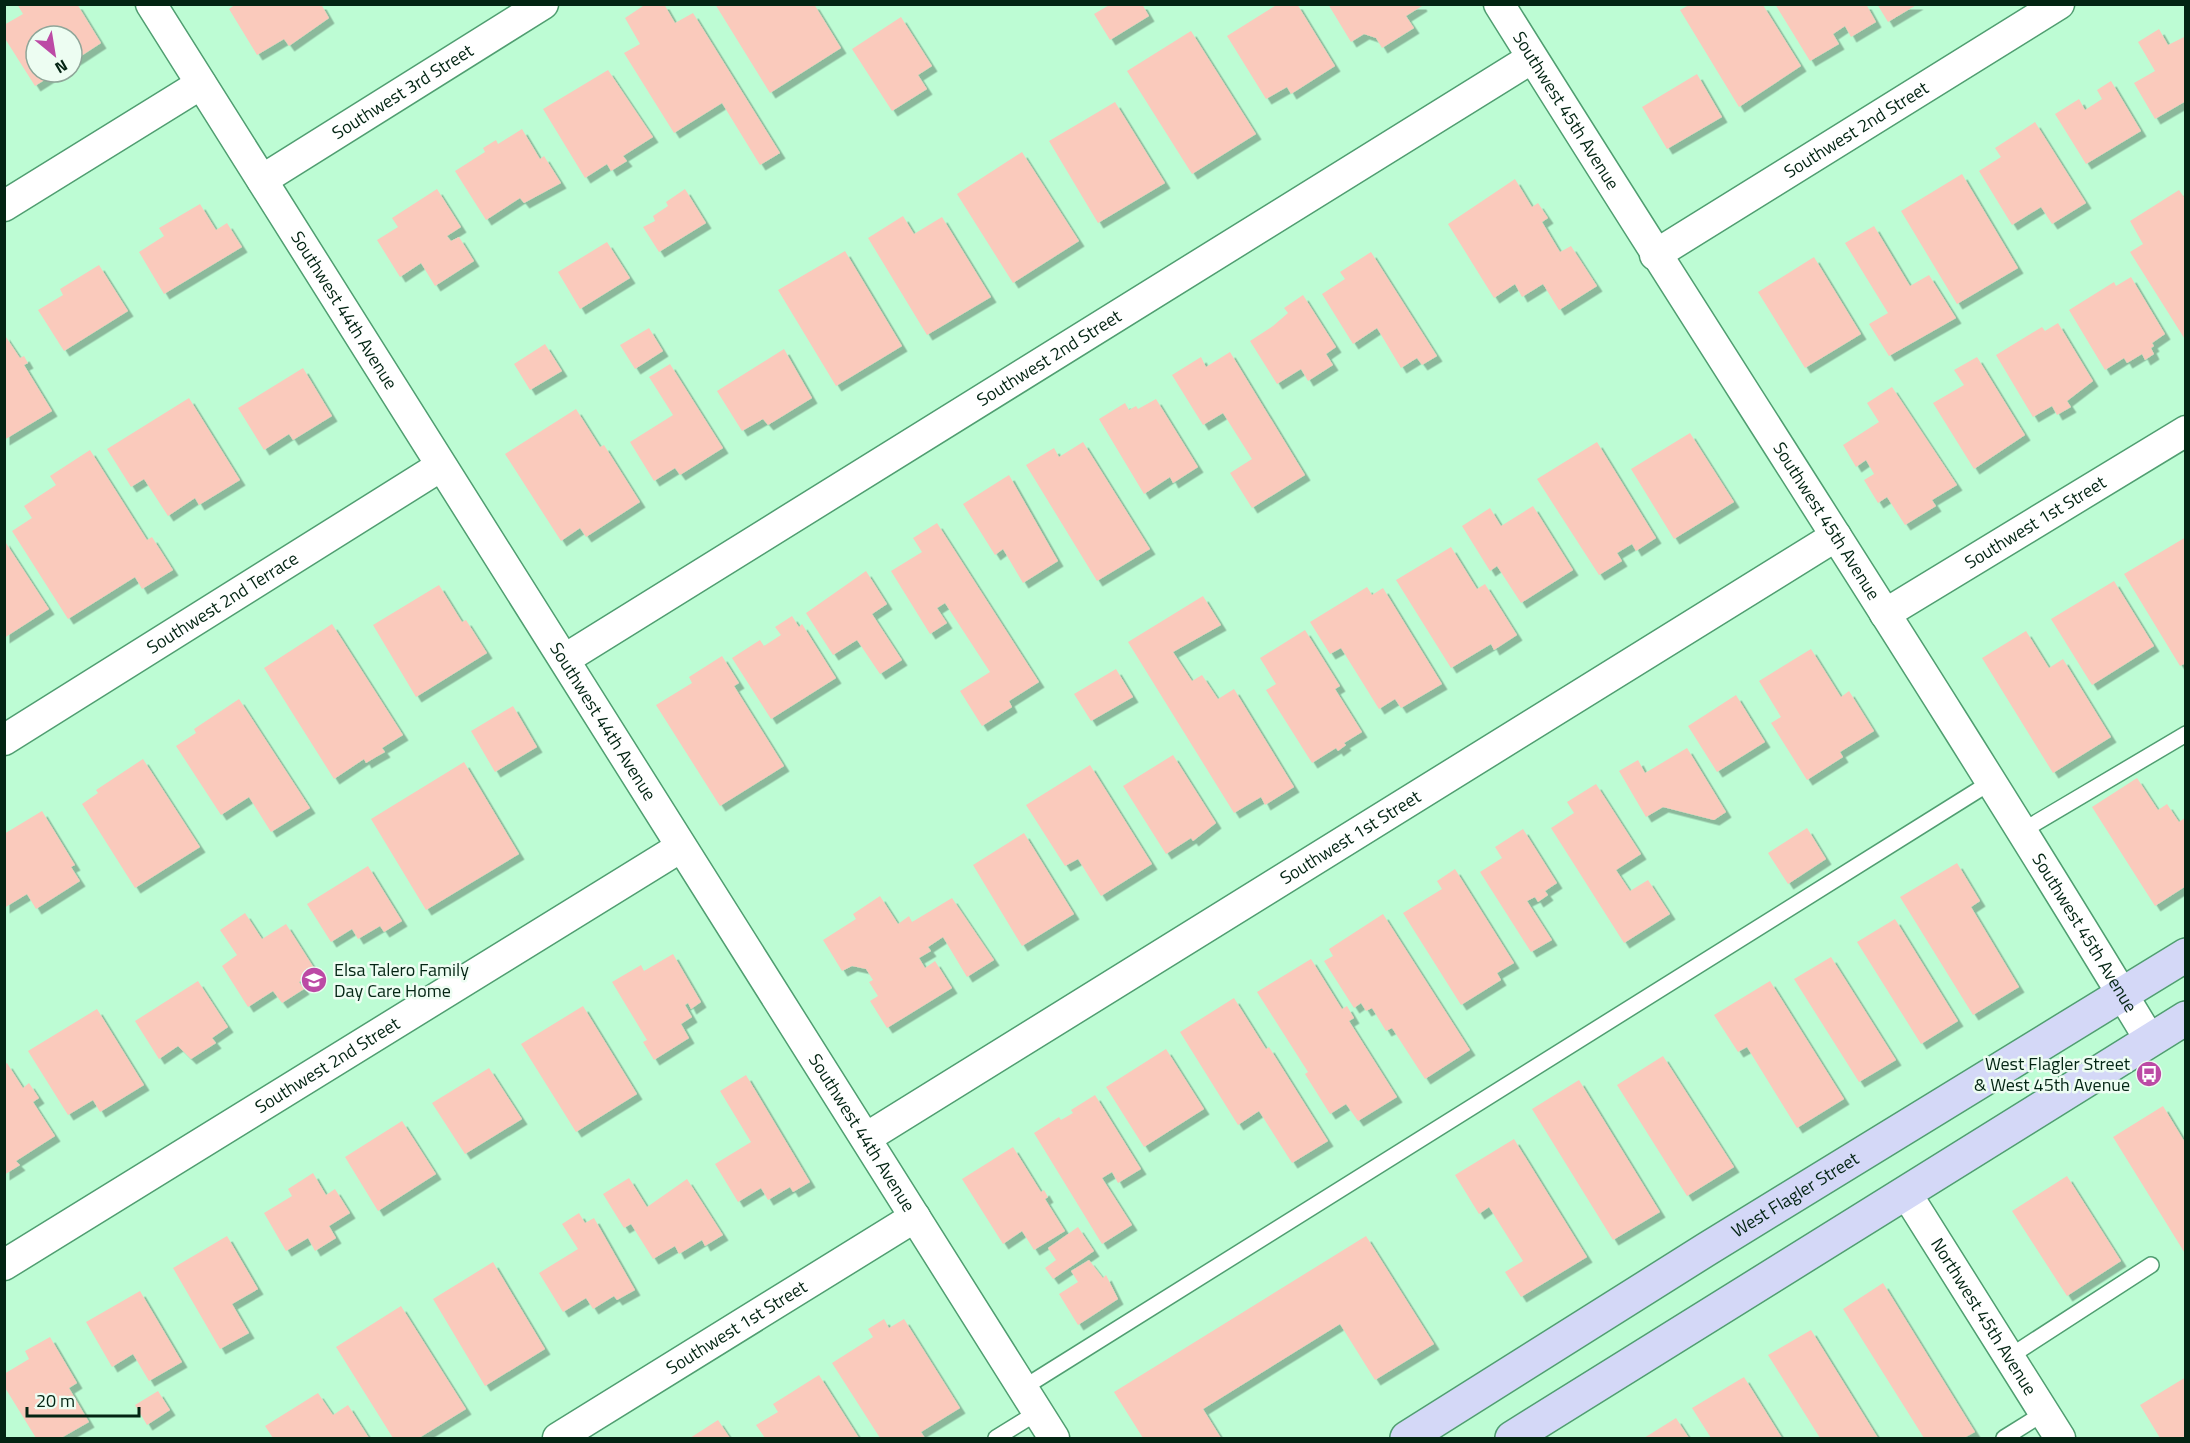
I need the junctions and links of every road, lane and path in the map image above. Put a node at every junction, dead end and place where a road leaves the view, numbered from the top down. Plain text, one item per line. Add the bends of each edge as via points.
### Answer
1 (152, 4) edge
2 (543, 4) edge
3 (1499, 4) edge
4 (2059, 4) edge
5 (1532, 58) junction
6 (201, 84) junction
7 (262, 180) junction
8 (4, 206) edge
9 (1655, 255) junction
10 (2186, 431) edge
11 (441, 466) junction
12 (1836, 537) junction
13 (1885, 614) junction
14 (565, 659) junction
15 (2186, 734) edge
16 (4, 740) edge
17 (1991, 782) junction
18 (2022, 831) junction
19 (681, 847) junction
20 (2186, 955) edge
21 (2122, 994) junction
22 (2186, 1018) edge
23 (2150, 1040) junction
24 (866, 1138) junction
25 (1906, 1193) junction
26 (915, 1217) junction
27 (4, 1265) edge
28 (2151, 1265) dead end
29 (2009, 1357) junction
30 (1473, 1397) junction
31 (1031, 1400) junction
32 (2044, 1413) junction
33 (558, 1438) edge
34 (996, 1438) edge
35 (1054, 1438) edge
36 (1407, 1438) edge
37 (1453, 1438) edge
38 (1512, 1438) edge
39 (2004, 1438) edge
40 (2060, 1438) edge

1 - 6 street, Southwest 44th Avenue
2 - 7 street, Southwest 3rd Street
3 - 5 street, Southwest 45th Avenue
4 - 9 street, Southwest 2nd Street
5 - 9 street, Southwest 45th Avenue
5 - 14 street, Southwest 2nd Street
6 - 7 street, Southwest 44th Avenue
6 - 8 street
7 - 11 street, Southwest 44th Avenue
9 - 12 street, Southwest 45th Avenue
10 - 13 street, Southwest 1st Street
11 - 14 street, Southwest 44th Avenue
11 - 16 street, Southwest 2nd Terrace
12 - 13 street, Southwest 45th Avenue
12 - 24 street, Southwest 1st Street
13 - 17 street, Southwest 45th Avenue
14 - 19 street, Southwest 44th Avenue
15 - 18 lane
17 - 18 street, Southwest 45th Avenue
17 - 31 lane
18 - 21 street, Southwest 45th Avenue
19 - 24 street, Southwest 44th Avenue
19 - 27 street, Southwest 2nd Street
20 - 21 main road, West Flagler Street
21 - 23 street, Southwest 45th Avenue
21 - 30 main road, West Flagler Street
22 - 23 main road
23 - 25 main road
24 - 26 street, Southwest 44th Avenue
25 - 29 street, Northwest 45th Avenue
25 - 38 main road
26 - 31 street, Southwest 44th Avenue
26 - 33 street, Southwest 1st Street
28 - 29 lane
29 - 32 street, Northwest 45th Avenue
30 - 36 main road, West Flagler Street
30 - 37 main road
31 - 34 lane
31 - 35 street, Southwest 44th Avenue
32 - 39 lane
32 - 40 street, Northwest 45th Avenue

